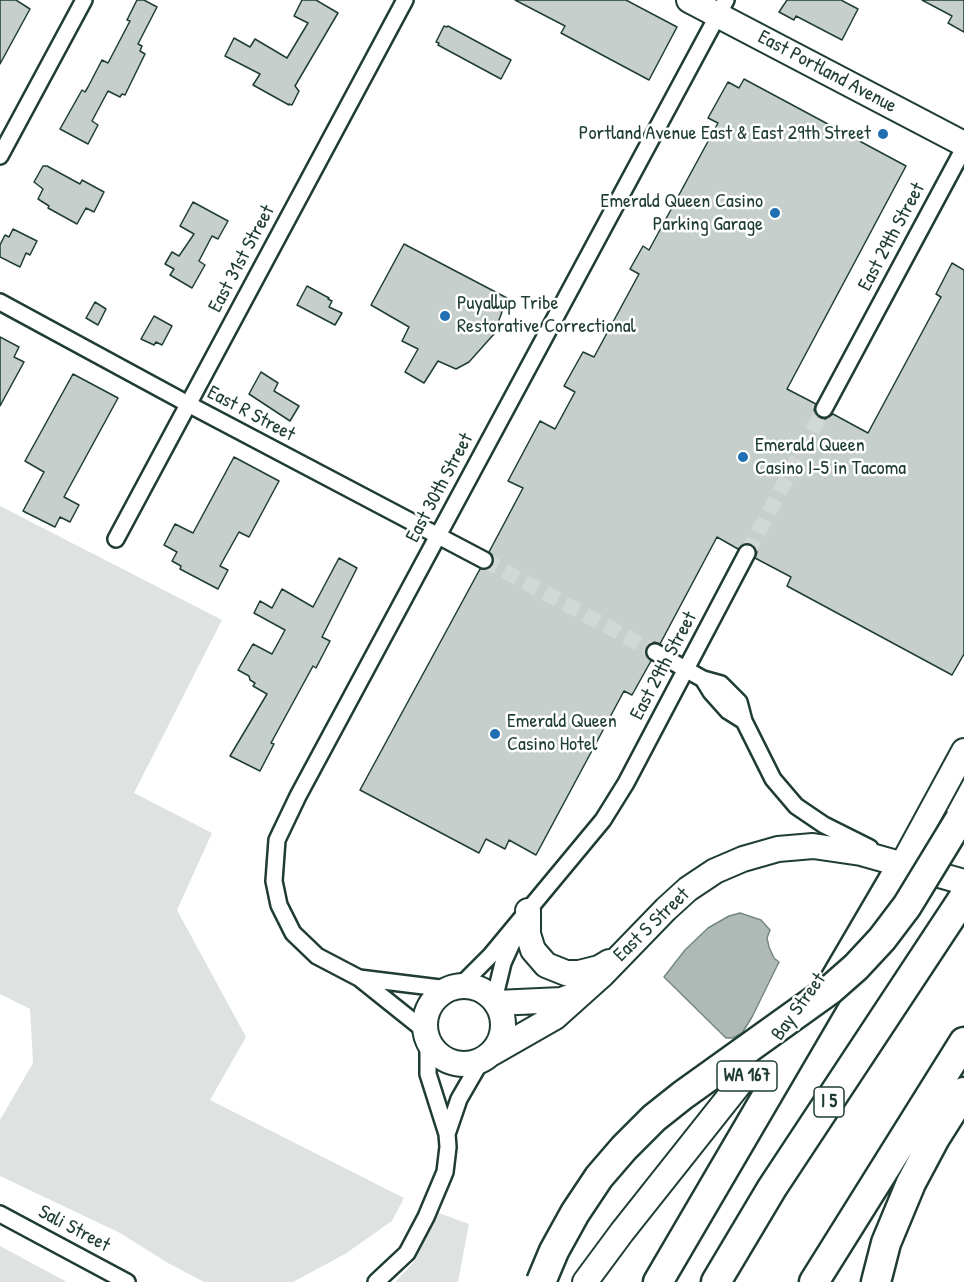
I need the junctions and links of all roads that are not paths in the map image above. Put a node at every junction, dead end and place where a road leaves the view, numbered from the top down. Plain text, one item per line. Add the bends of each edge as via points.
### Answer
1 (84, 0) edge
2 (405, 0) edge
3 (689, 0) edge
4 (722, 8) edge
5 (964, 146) edge
6 (0, 156) edge
7 (0, 302) edge
8 (188, 404) junction
9 (824, 409) tunnel mouth
10 (438, 535) junction
11 (116, 539) dead end
12 (747, 553) tunnel mouth
13 (484, 560) tunnel mouth
14 (655, 652) tunnel mouth
15 (686, 669) junction
16 (964, 751) edge
17 (962, 816) edge
18 (902, 865) junction
19 (964, 882) edge
20 (964, 897) edge
21 (528, 911) junction
22 (622, 955) junction
23 (359, 978) junction
24 (454, 988) junction
25 (582, 992) junction
26 (495, 1002) junction
27 (426, 1036) junction
28 (964, 1042) edge
29 (487, 1057) junction
30 (964, 1092) edge
31 (447, 1134) junction
32 (0, 1214) edge
33 (663, 1274) edge
34 (127, 1282) edge
35 (376, 1282) edge
36 (542, 1282) edge
37 (585, 1282) edge
38 (716, 1282) edge
39 (814, 1282) edge
40 (876, 1282) edge

1 - 6 street
2 - 8 street, East 31st Street
3 - 4 main road, East Portland Avenue
4 - 5 main road, East Portland Avenue
4 - 10 street, East 30th Street
5 - 9 street, East 29th Street
7 - 8 street, East R Street
8 - 10 street, East R Street
8 - 11 street, East 31st Street
10 - 13 street, East R Street
10 - 23 street, East 30th Street via 277,840 274,881 279,905 293,933 317,956
12 - 15 street, East 29th Street
14 - 15 street
15 - 18 street via 704,679 728,711 744,721 773,780 796,806
15 - 21 street, East 29th Street via 603,820
16 - 18 main road, Bay Street
17 - 36 highway, bridge via 908,906 856,967 683,1095 624,1148 574,1213
18 - 19 main road
18 - 22 main road, East S Street via 861,853 813,846 778,849 742,859 688,889
18 - 33 highway
18 - 37 main road, Bay Street / WA 167 via 769,1048
20 - 38 highway, I 5 via 772,1188
21 - 22 main road via 533,950 539,960 554,969 579,973 599,968
21 - 24 street, East 29th Street via 491,955
21 - 26 street, East 29th Street via 504,963
22 - 25 main road, East S Street
23 - 24 street, East 30th Street
23 - 27 street, East 30th Street
24 - 26 main road via 473,987
24 - 27 main road via 437,996 429,1006
25 - 26 main road, East S Street via 562,1000
25 - 29 main road, East S Street via 555,1017
26 - 29 main road via 503,1021 502,1033 499,1044
27 - 29 main road via 435,1053 445,1060 470,1064
27 - 31 street via 428,1074
28 - 39 highway
29 - 31 street via 459,1099
30 - 40 highway via 907,1191
31 - 35 street via 445,1172 426,1217 406,1253
32 - 34 street, Sali Street

